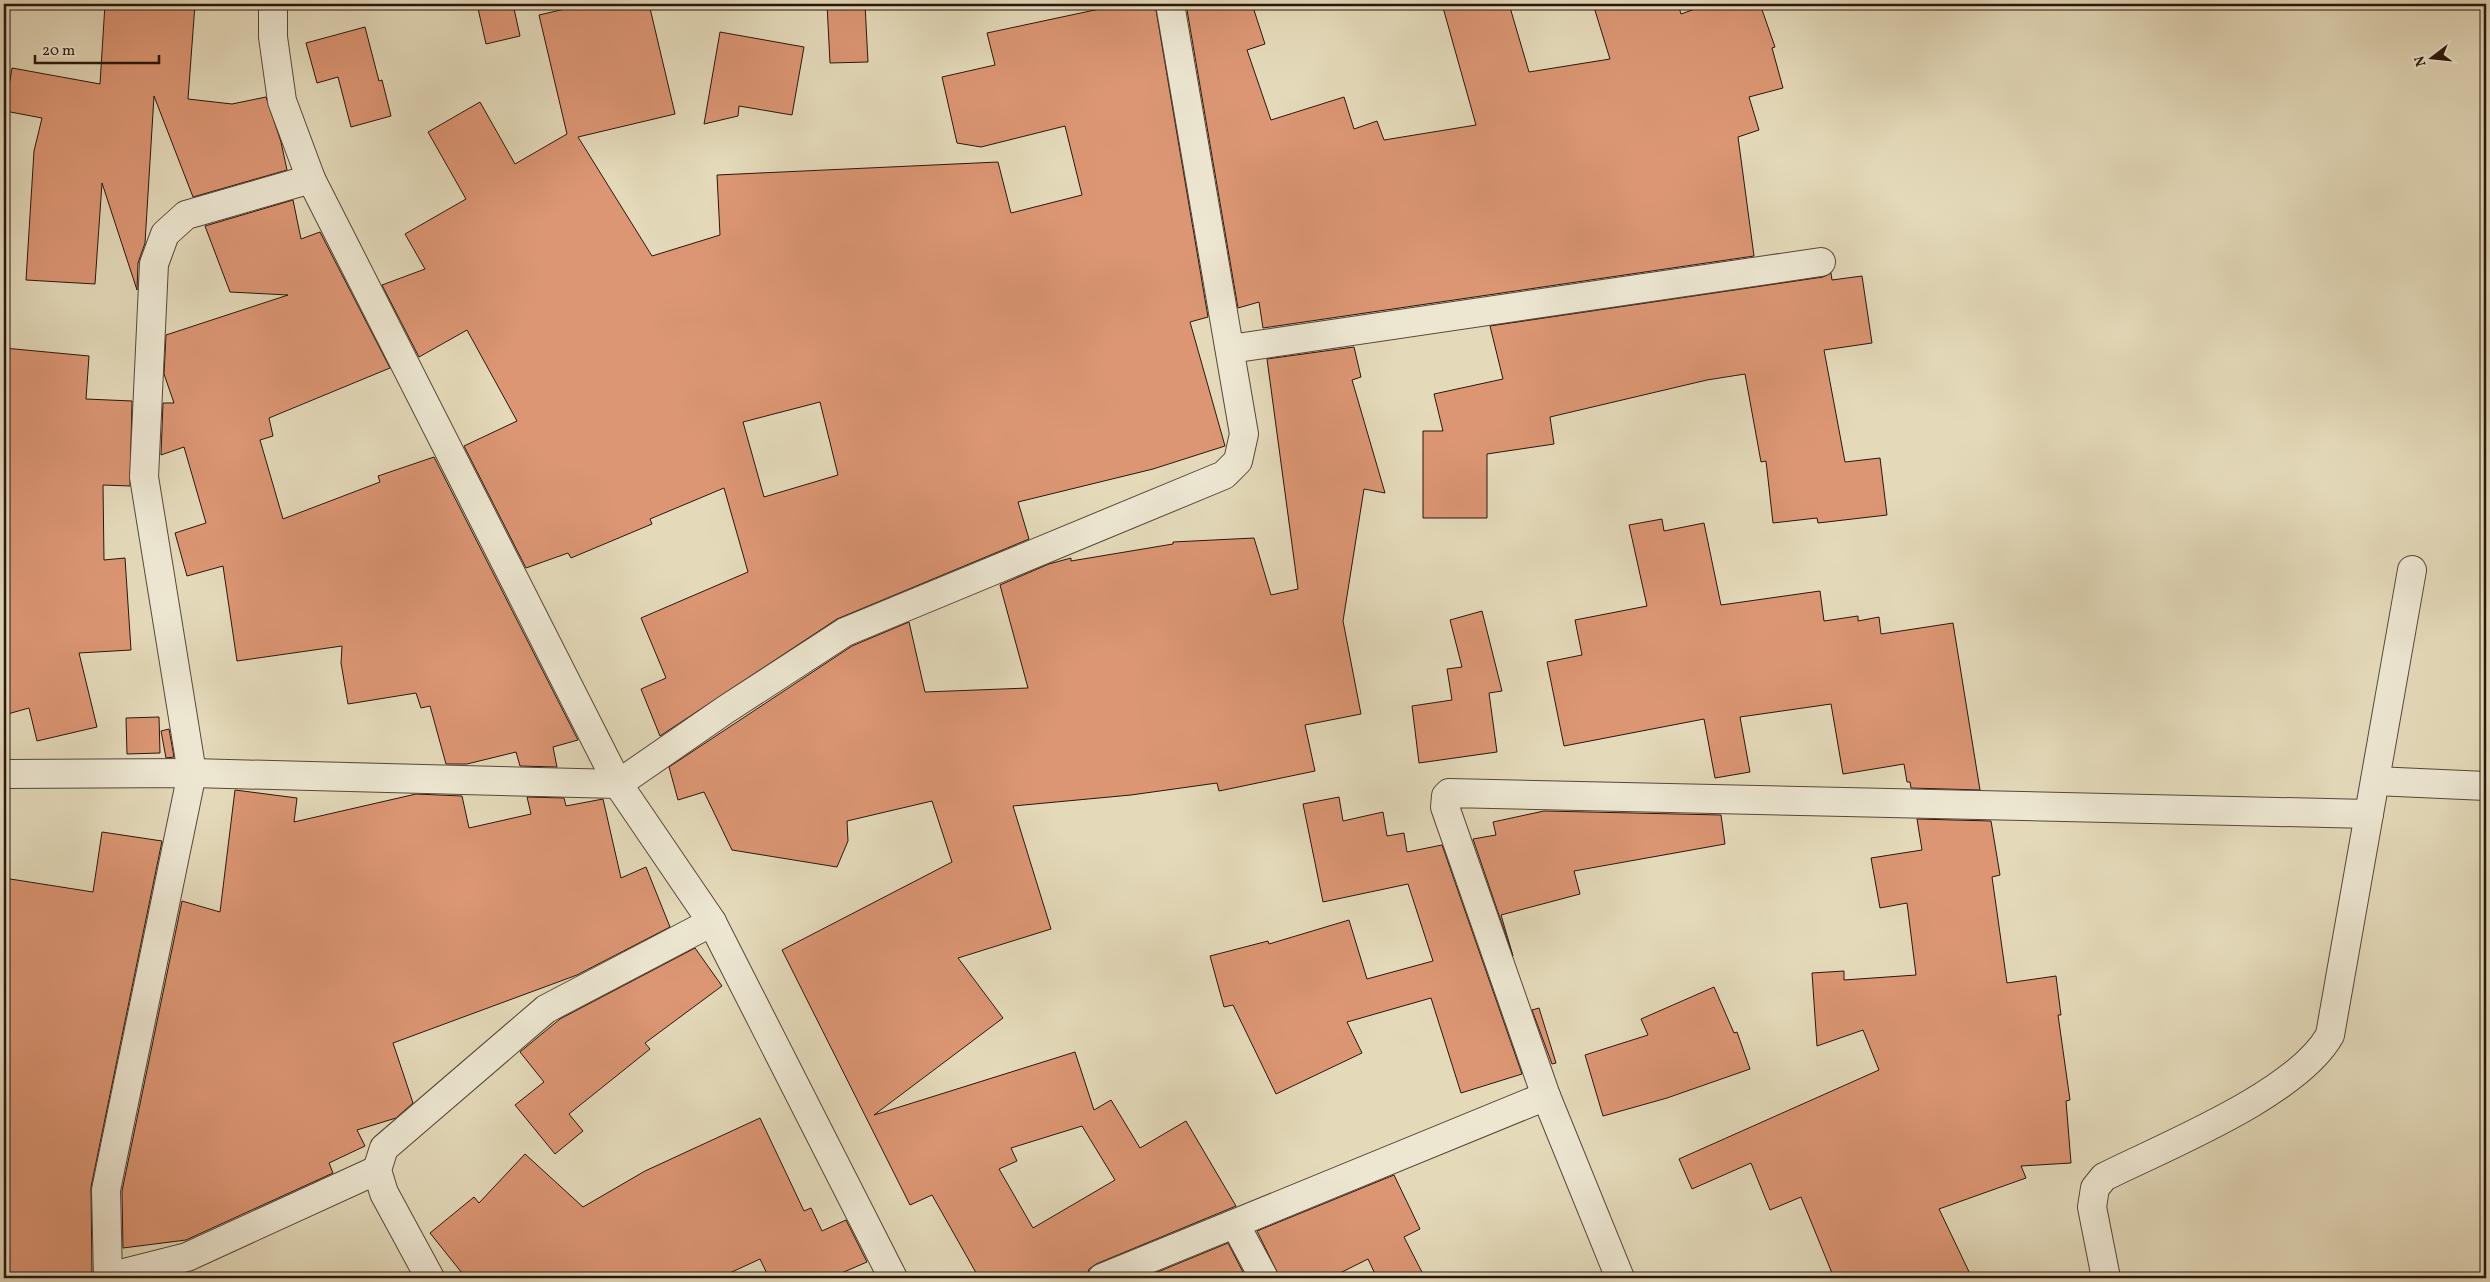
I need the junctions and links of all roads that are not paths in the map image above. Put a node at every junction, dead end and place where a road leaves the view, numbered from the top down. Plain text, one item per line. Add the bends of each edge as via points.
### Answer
1 (273, 4) edge
2 (1170, 4) edge
3 (311, 179) junction
4 (1821, 262) dead end
5 (1230, 349) junction
6 (2412, 570) dead end
7 (192, 773) junction
8 (4, 774) edge
9 (2375, 781) junction
10 (618, 784) junction
11 (2486, 786) edge
12 (2369, 814) junction
13 (712, 922) junction
14 (1546, 1096) junction
15 (377, 1170) junction
16 (1235, 1224) junction
17 (108, 1278) edge
18 (430, 1278) edge
19 (893, 1278) edge
20 (1102, 1278) edge
21 (1264, 1278) edge
22 (1620, 1278) edge
23 (2106, 1278) edge

1 - 3 street via 273,36 282,101
2 - 5 street
3 - 7 street via 186,215 165,234 154,264 144,477
3 - 10 street
4 - 5 street
5 - 10 street via 1244,434 1238,461 1224,475 845,632
6 - 9 street
7 - 8 street
7 - 10 street
7 - 17 street via 106,1190
9 - 11 street
9 - 12 street
10 - 13 street
12 - 14 street via 1449,793 1445,807
12 - 23 street via 2330,1035 2323,1048 2259,1100 2104,1177 2095,1188 2092,1207
13 - 15 street via 546,1009 384,1148
13 - 19 street
14 - 16 street
14 - 22 street
15 - 17 street via 187,1257
15 - 18 street via 384,1192
16 - 20 street
16 - 21 street

